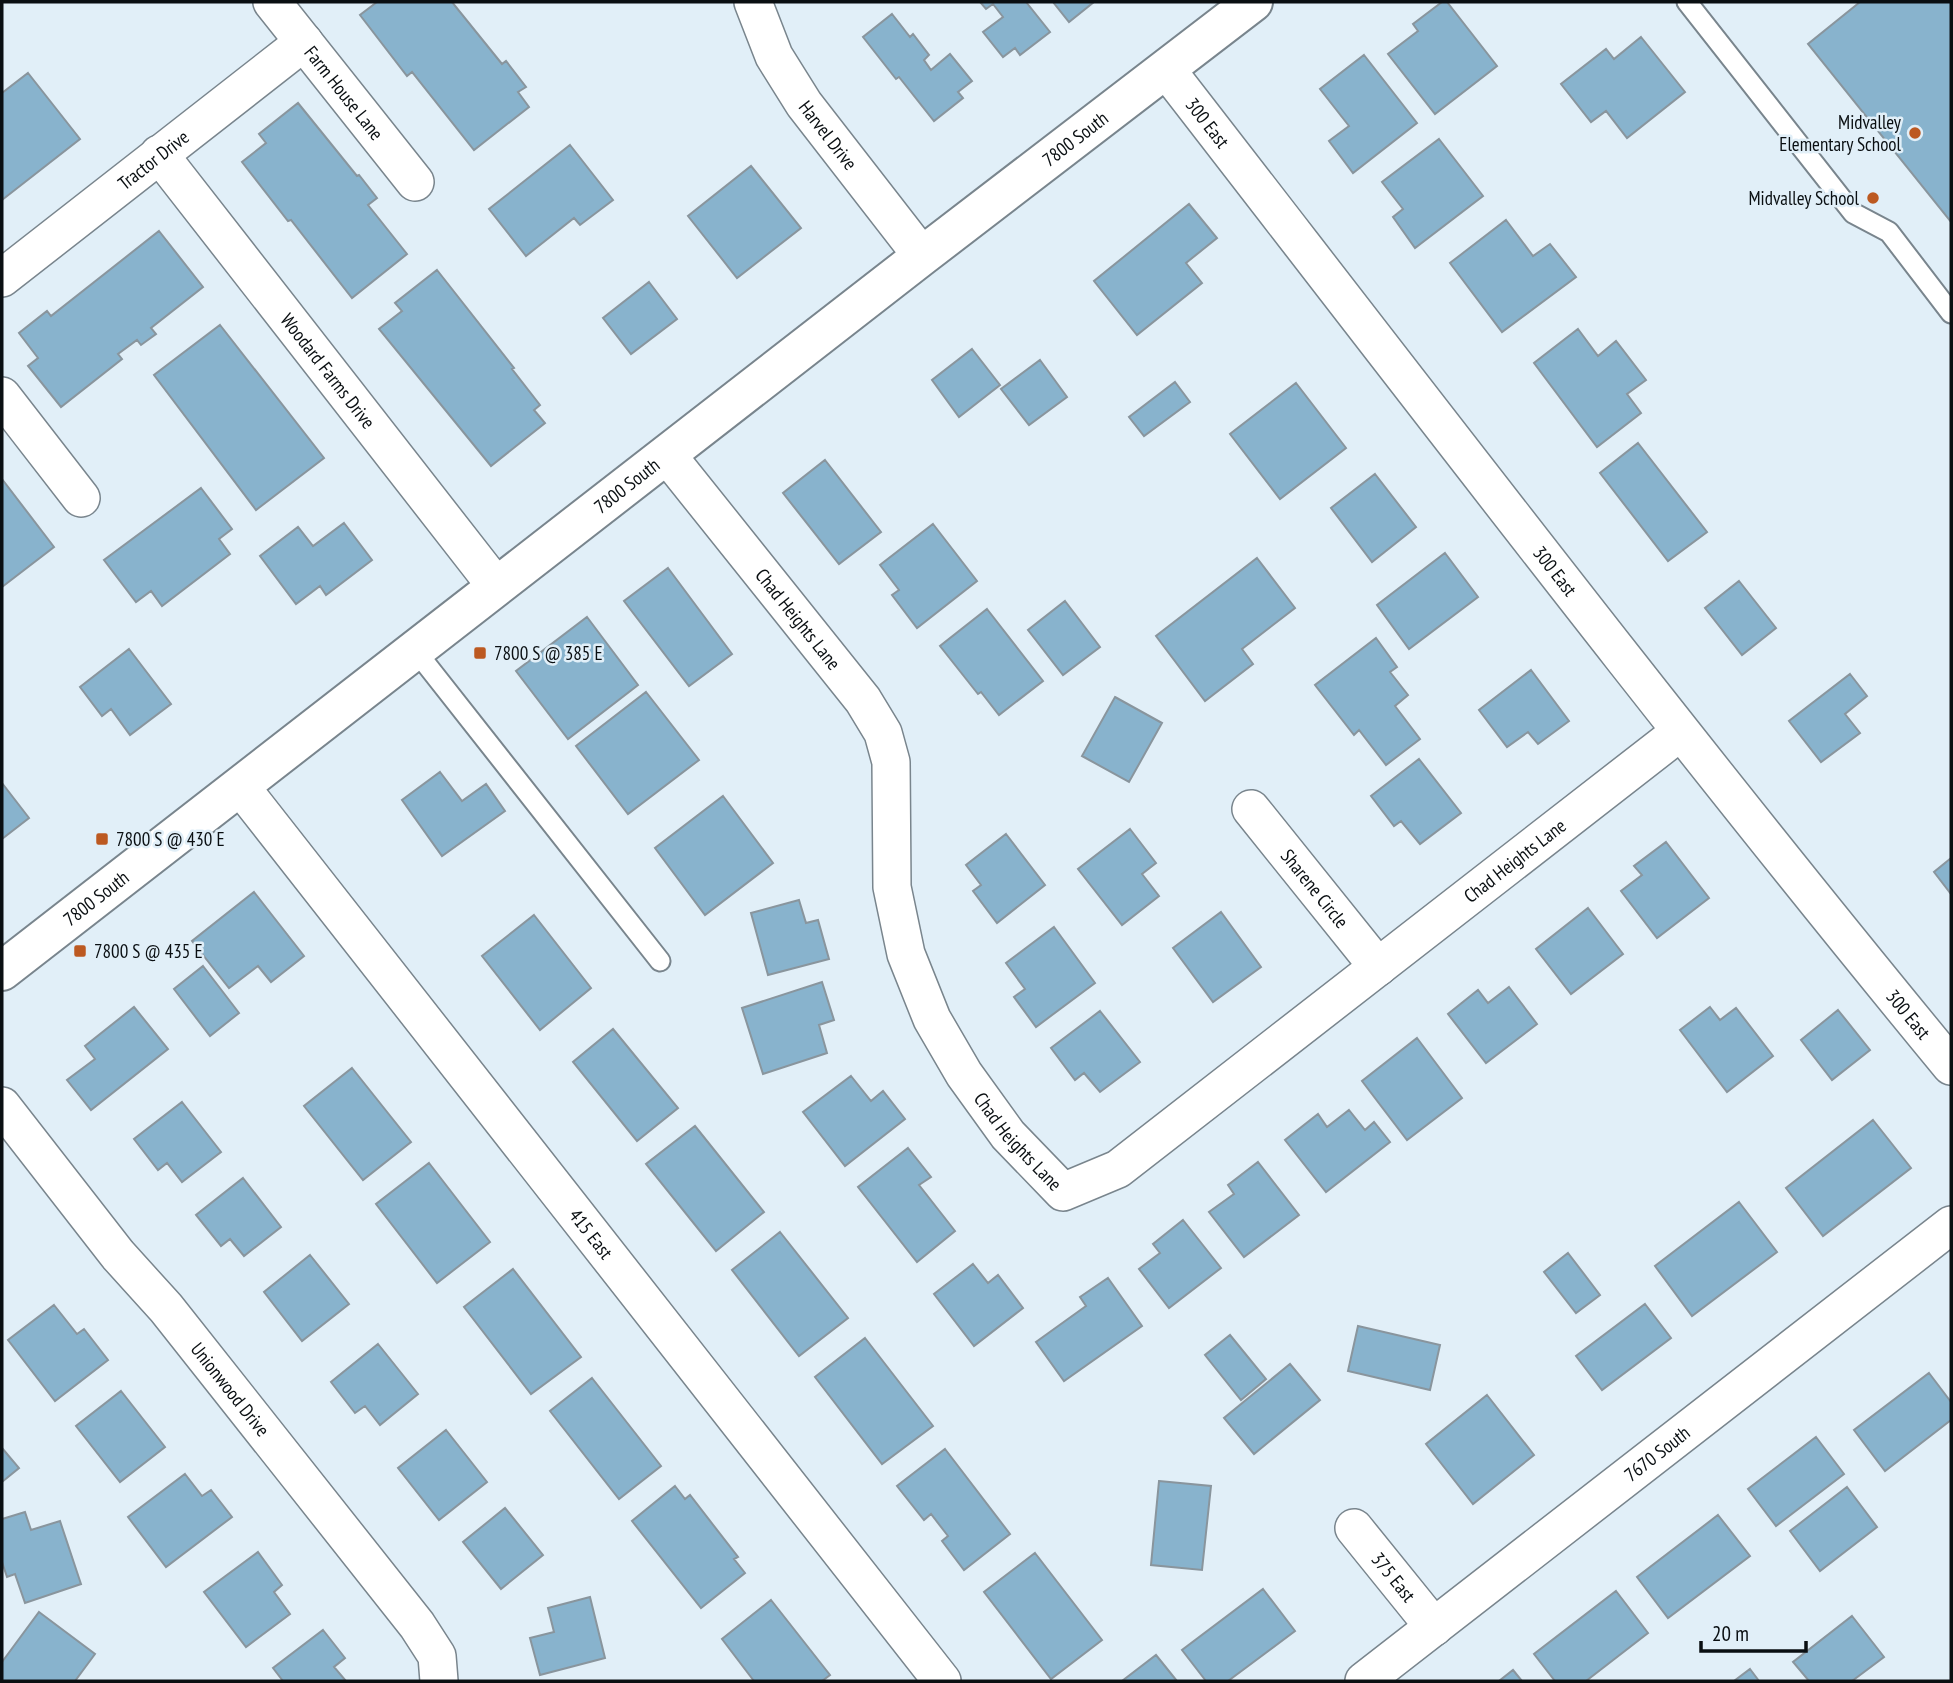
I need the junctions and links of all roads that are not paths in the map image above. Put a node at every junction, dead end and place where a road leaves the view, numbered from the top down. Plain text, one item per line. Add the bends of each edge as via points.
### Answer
1 (272, 2) edge
2 (753, 2) edge
3 (1253, 2) edge
4 (1687, 2) edge
5 (304, 42) junction
6 (1166, 69) junction
7 (159, 154) junction
8 (415, 182) dead end
9 (922, 256) junction
10 (2, 278) edge
11 (1951, 313) edge
12 (2, 396) edge
13 (667, 455) junction
14 (80, 498) dead end
15 (496, 586) junction
16 (415, 650) junction
17 (1680, 732) junction
18 (240, 786) junction
19 (1251, 809) dead end
20 (660, 961) dead end
21 (1378, 967) junction
22 (2, 971) edge
23 (1951, 1066) edge
24 (2, 1106) edge
25 (1951, 1225) edge
26 (1354, 1528) dead end
27 (1434, 1627) junction
28 (439, 1681) edge
29 (942, 1681) edge
30 (1364, 1681) edge

1 - 5 street, Farm House Lane
2 - 9 street, Harvel Drive via 774,56 804,104
3 - 6 main road, 7800 South
4 - 11 lane via 1853,213 1889,232
5 - 7 street, Tractor Drive
5 - 8 street, Farm House Lane
6 - 9 main road, 7800 South
6 - 17 street, 300 East
7 - 10 street, Tractor Drive
7 - 15 street, Woodard Farms Drive
9 - 13 main road, 7800 South
12 - 14 street
13 - 15 main road, 7800 South
13 - 21 street, Chad Heights Lane via 863,700 883,733 891,762 892,887 906,954 932,1019 964,1074 1008,1135 1062,1192 1118,1169
15 - 16 main road, 7800 South
16 - 18 main road, 7800 South
16 - 20 lane
17 - 21 street, Chad Heights Lane
17 - 23 street, 300 East
18 - 22 main road, 7800 South
18 - 29 street, 415 East
19 - 21 street, Sharene Circle
24 - 28 street, Unionwood Drive via 417,1625 437,1656
25 - 27 street, 7670 South
26 - 27 street, 375 East
27 - 30 street, 7670 South

